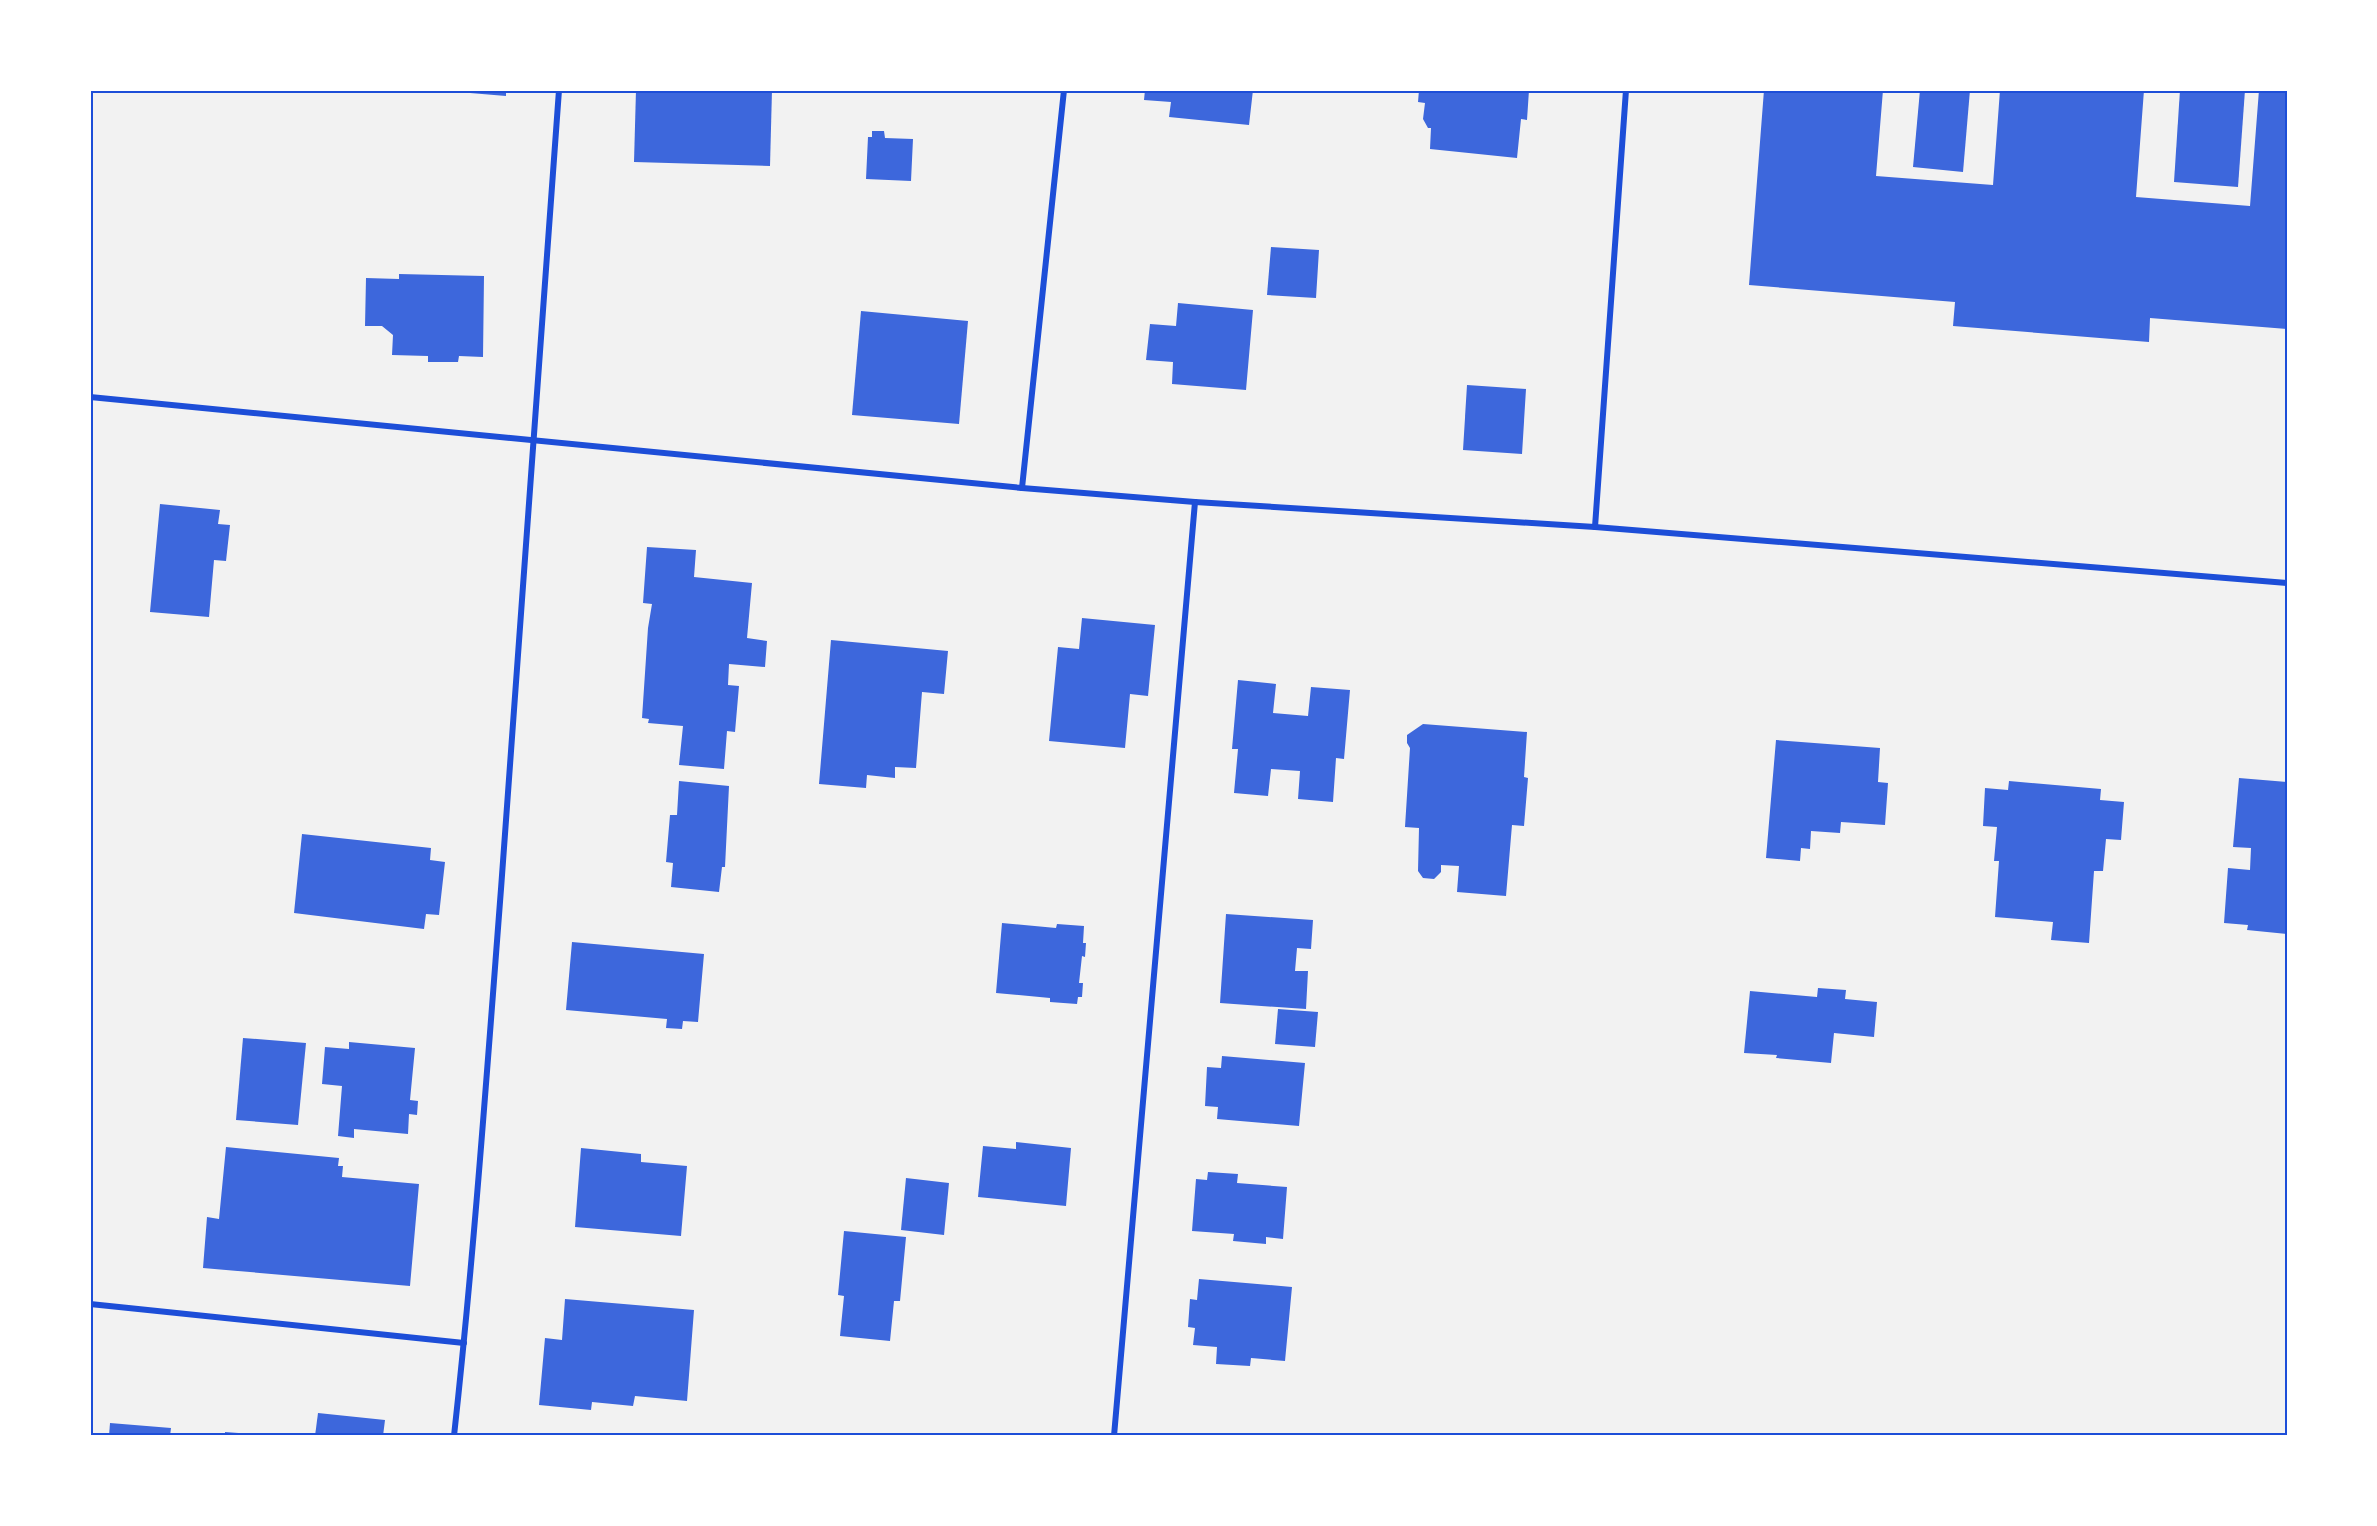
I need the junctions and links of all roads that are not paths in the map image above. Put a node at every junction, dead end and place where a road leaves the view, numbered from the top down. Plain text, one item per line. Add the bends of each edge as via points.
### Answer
1 (559, 90) edge
2 (1064, 90) edge
3 (1626, 90) edge
4 (90, 397) edge
5 (537, 440) junction
6 (1022, 489) junction
7 (1195, 502) junction
8 (1595, 527) junction
9 (2287, 583) edge
10 (90, 1304) edge
11 (464, 1343) junction
12 (454, 1436) edge
13 (1114, 1436) edge

1 - 5 street
2 - 6 street
3 - 8 street
4 - 5 street
5 - 6 street
5 - 11 street
6 - 7 street
7 - 8 street
7 - 13 street
8 - 9 street
10 - 11 street
11 - 12 street

